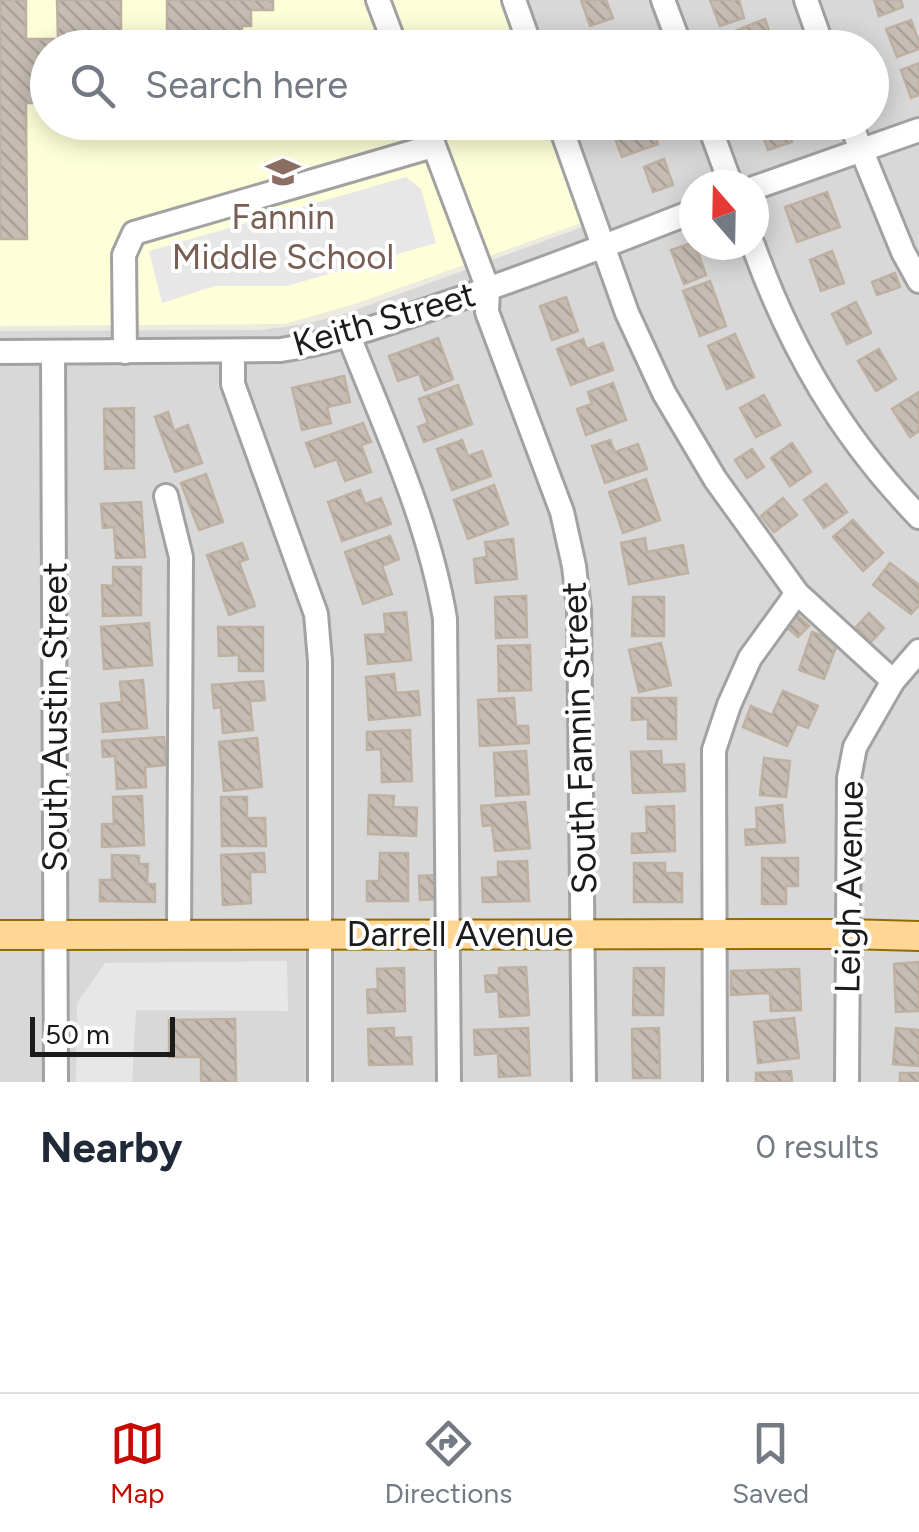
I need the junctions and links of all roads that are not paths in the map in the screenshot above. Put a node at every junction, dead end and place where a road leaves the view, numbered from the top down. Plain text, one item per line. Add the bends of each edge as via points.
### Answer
1 (378, 0) edge
2 (514, 0) edge
3 (663, 0) edge
4 (806, 0) edge
5 (389, 30) edge
6 (525, 30) edge
7 (674, 30) edge
8 (817, 30) edge
9 (919, 130) edge
10 (432, 140) edge
11 (566, 140) edge
12 (715, 140) edge
13 (856, 140) edge
14 (434, 146) junction
15 (860, 150) junction
16 (726, 170) edge
17 (769, 183) edge
18 (679, 217) edge
19 (605, 246) junction
20 (758, 260) edge
21 (919, 281) edge
22 (488, 289) junction
23 (349, 336) junction
24 (0, 352) edge
25 (53, 352) junction
26 (125, 352) junction
27 (233, 352) junction
28 (166, 496) dead end
29 (919, 517) edge
30 (797, 594) junction
31 (919, 651) edge
32 (893, 681) junction
33 (178, 934) junction
34 (319, 934) junction
35 (448, 934) junction
36 (584, 934) junction
37 (715, 934) junction
38 (846, 934) junction
39 (0, 935) edge
40 (56, 935) junction
41 (919, 936) edge
42 (56, 1082) edge
43 (320, 1082) edge
44 (450, 1082) edge
45 (584, 1082) edge
46 (715, 1082) edge
47 (847, 1082) edge

1 - 5 street
2 - 6 street
3 - 7 street
4 - 8 street
9 - 15 street
10 - 14 street, South Fannin Street
11 - 19 street
12 - 16 street
13 - 15 street
14 - 22 street, South Fannin Street
14 - 26 street via 134,233 124,254
15 - 17 street
15 - 21 street
18 - 19 street, Keith Street
19 - 22 street, Keith Street
19 - 30 street via 664,393
20 - 29 street via 808,370 846,431
22 - 23 street, Keith Street
22 - 36 street, South Fannin Street via 487,312 562,512 574,566
23 - 27 street, Keith Street
23 - 35 street via 418,511 445,619
24 - 25 street, Keith Street
25 - 26 street, Keith Street
25 - 40 street, South Austin Street
26 - 27 street, Keith Street
27 - 34 street via 233,384 316,614
28 - 33 street via 181,557
30 - 32 street
30 - 37 street via 750,658 714,750
31 - 32 street, Leigh Avenue
32 - 38 street, Leigh Avenue via 856,747 849,778
33 - 34 main road, Darrell Avenue
33 - 40 main road, Darrell Avenue
34 - 35 main road, Darrell Avenue
34 - 43 street
35 - 36 main road, Darrell Avenue
35 - 44 street
36 - 37 main road, Darrell Avenue
36 - 45 street, South Fannin Street
37 - 38 main road, Darrell Avenue
37 - 46 street
38 - 41 main road, Darrell Avenue
38 - 47 street, Leigh Avenue
39 - 40 main road, Darrell Avenue
40 - 42 street, South Austin Street

